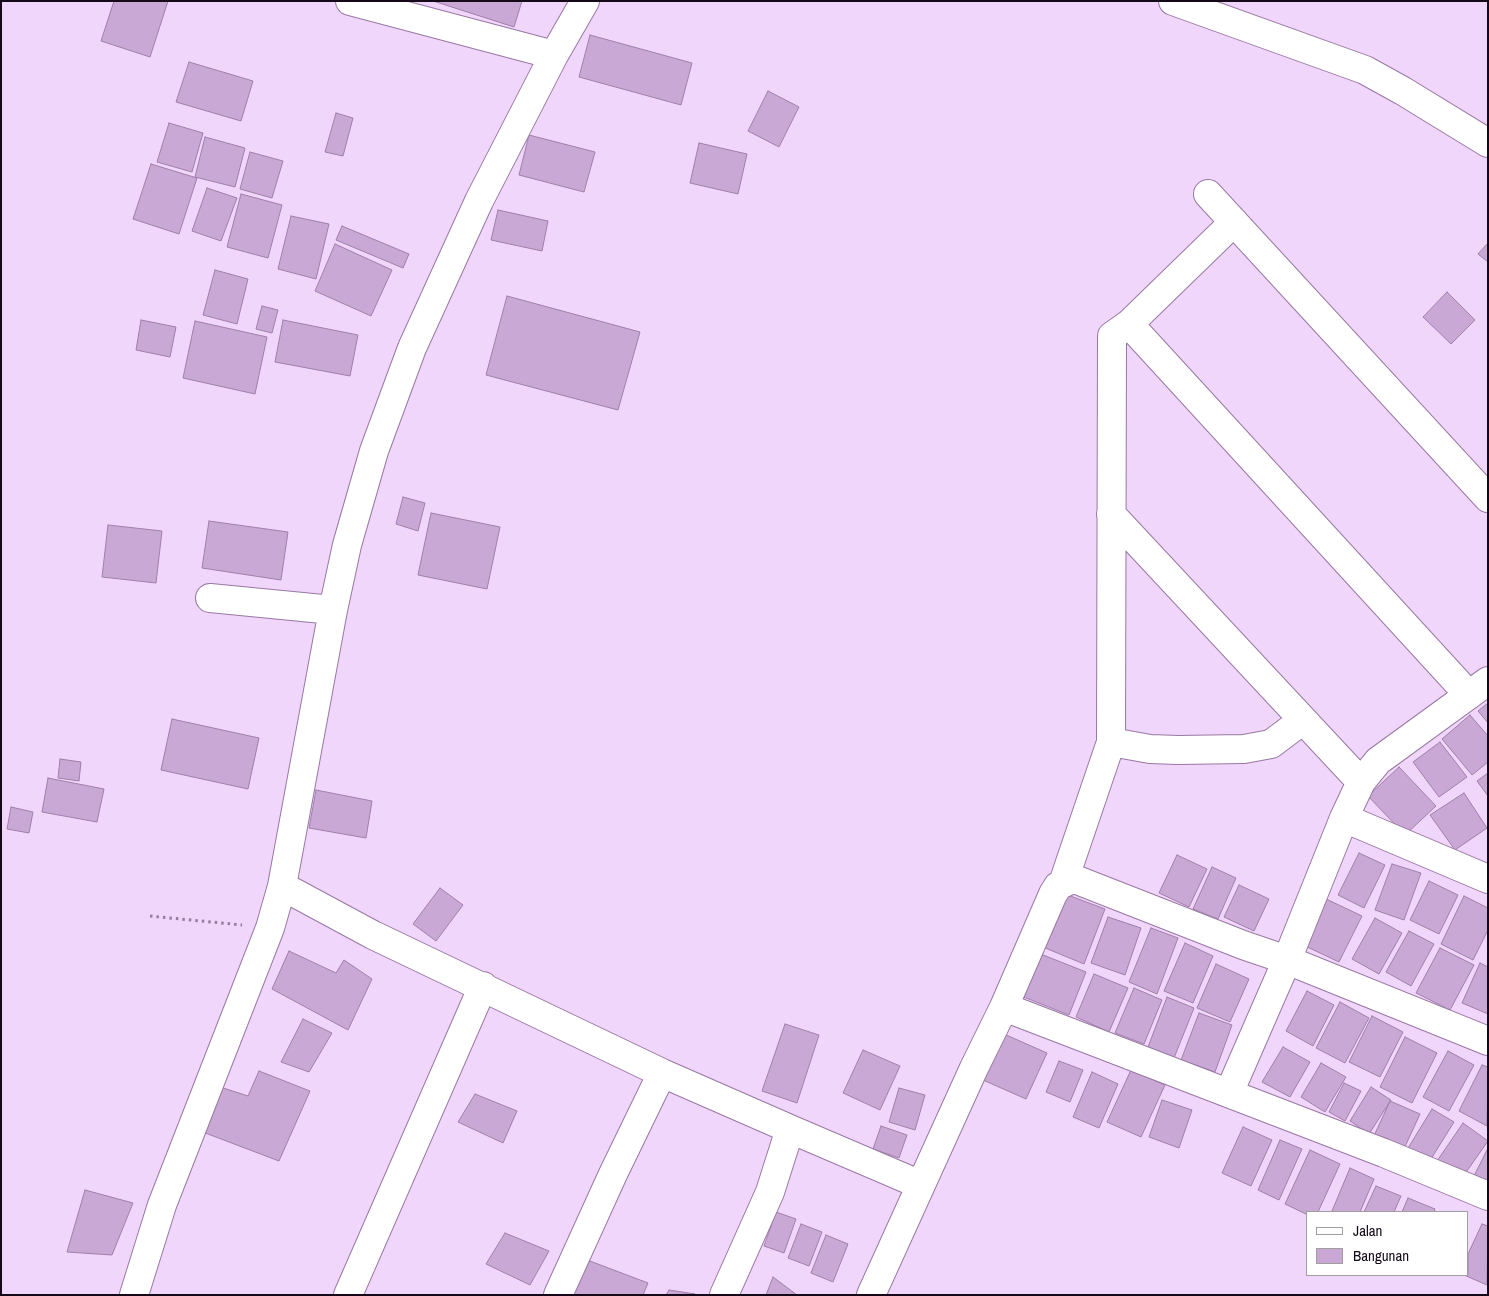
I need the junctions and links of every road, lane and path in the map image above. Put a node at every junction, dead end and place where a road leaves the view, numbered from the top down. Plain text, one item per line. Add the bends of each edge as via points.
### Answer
1 (350, 1) edge
2 (585, 1) edge
3 (1173, 1) edge
4 (554, 55) junction
5 (1488, 143) edge
6 (1208, 194) dead end
7 (1234, 222) junction
8 (1129, 324) junction
9 (1488, 498) edge
10 (1111, 514) junction
11 (210, 598) dead end
12 (333, 610) junction
13 (1478, 688) edge
14 (1303, 720) junction
15 (1111, 742) junction
16 (1361, 782) junction
17 (1344, 818) junction
18 (1485, 875) edge
19 (1063, 883) junction
20 (282, 886) junction
21 (150, 916) dead end
22 (270, 928) junction
23 (1287, 960) junction
24 (483, 986) junction
25 (1004, 1007) junction
26 (1488, 1041) edge
27 (662, 1072) junction
28 (1229, 1094) junction
29 (790, 1129) junction
30 (920, 1185) junction
31 (1488, 1196) edge
32 (134, 1295) edge
33 (348, 1295) edge
34 (558, 1295) edge
35 (724, 1295) edge
36 (871, 1295) edge

1 - 4 street
2 - 4 street
3 - 5 street via 1365,70
4 - 12 street via 479,201 412,348 374,451 347,545
6 - 7 street
7 - 8 street
7 - 9 street
8 - 10 street via 1112,336
8 - 13 street
10 - 14 street
10 - 15 street
11 - 12 street
12 - 20 street
13 - 16 street via 1378,761
14 - 15 street via 1272,744 1244,749 1169,750
14 - 16 street
15 - 19 street
16 - 17 street
17 - 18 street
17 - 23 street
19 - 23 street via 1078,880
19 - 25 street via 1053,894
20 - 22 street
20 - 24 street
21 - 22 path
22 - 32 street via 162,1205
23 - 26 street
23 - 28 street
24 - 27 street
24 - 33 street
25 - 28 street
25 - 30 street
27 - 29 street
27 - 34 street
28 - 31 street
29 - 30 street
29 - 35 street via 770,1192
30 - 36 street

